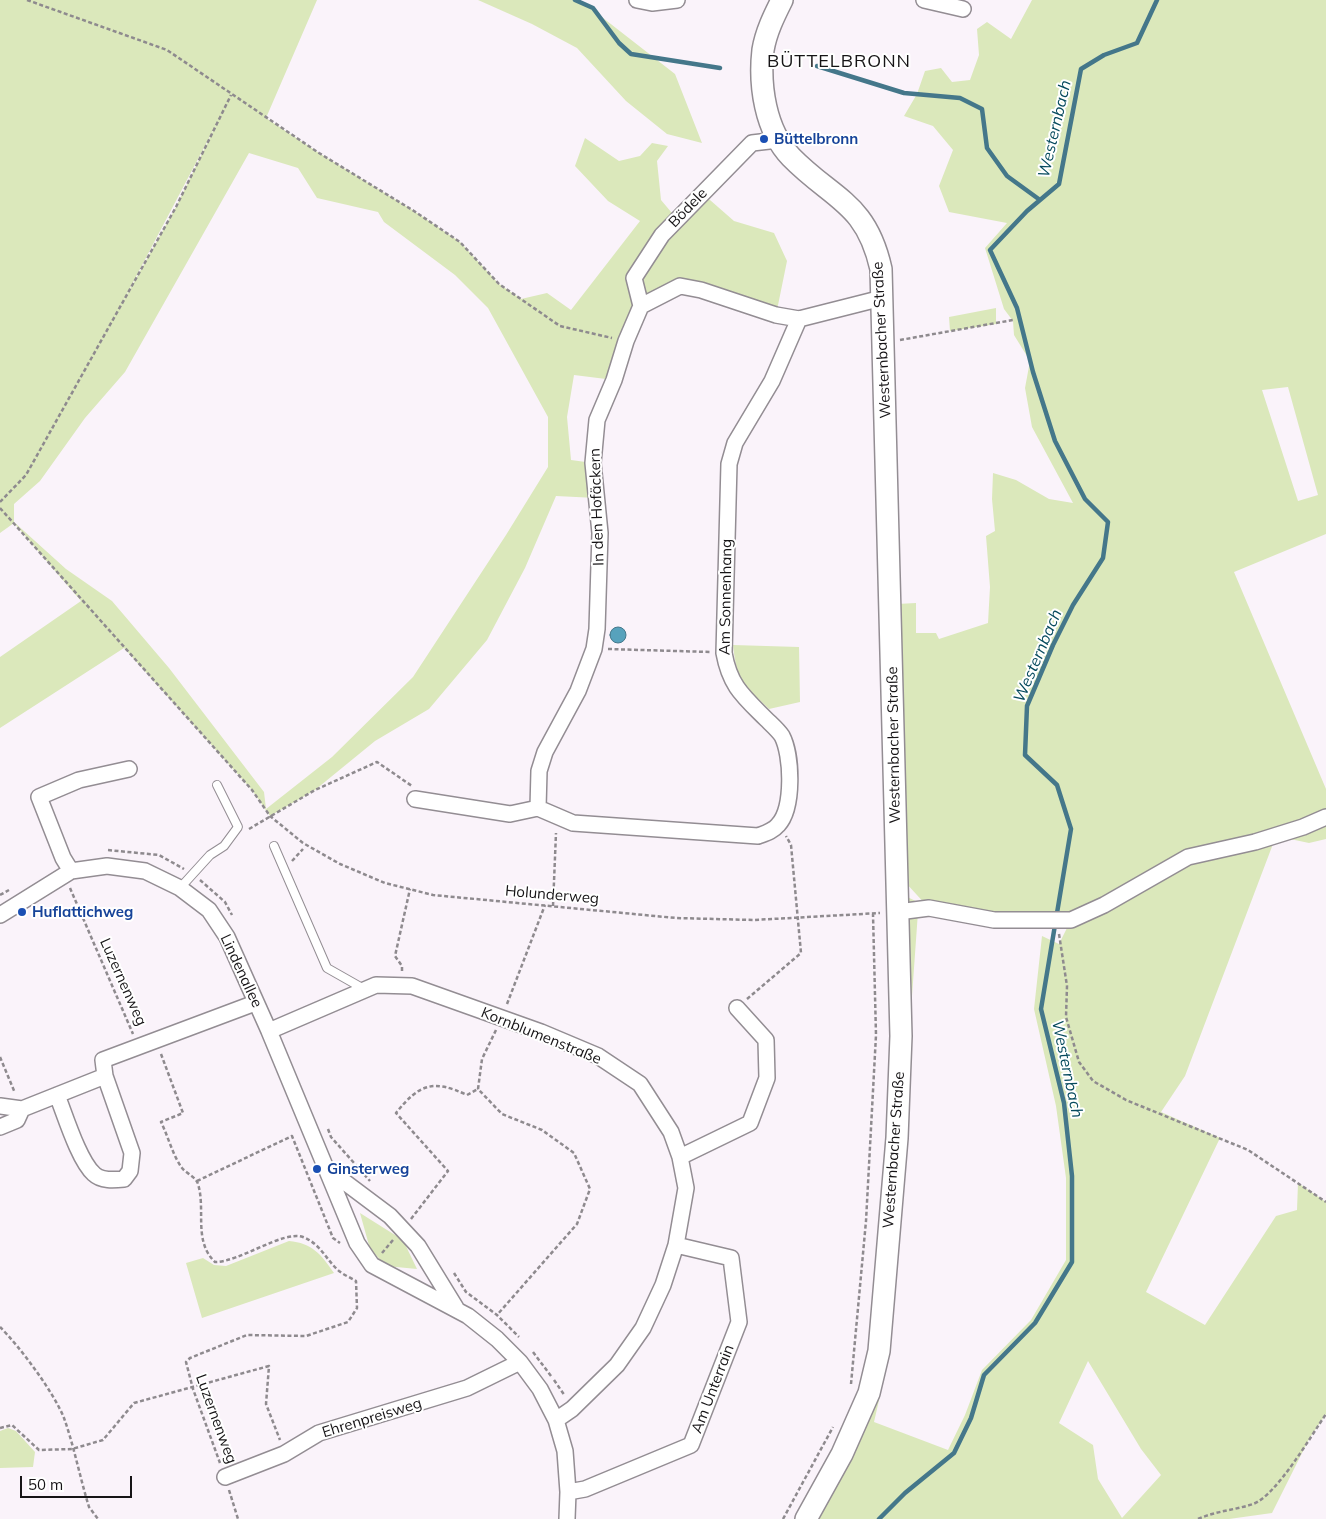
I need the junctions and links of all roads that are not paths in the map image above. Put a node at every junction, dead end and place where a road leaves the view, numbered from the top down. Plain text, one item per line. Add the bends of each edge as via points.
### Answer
1 (637, 0) edge
2 (677, 0) edge
3 (782, 0) edge
4 (924, 0) edge
5 (963, 9) dead end
6 (778, 140) junction
7 (882, 298) junction
8 (642, 306) junction
9 (799, 319) junction
10 (129, 769) dead end
11 (218, 785) dead end
12 (415, 799) road end
13 (538, 808) junction
14 (1326, 817) edge
15 (274, 846) dead end
16 (72, 871) junction
17 (180, 888) junction
18 (898, 912) junction
19 (0, 915) edge
20 (364, 989) junction
21 (255, 1003) junction
22 (737, 1008) road end
23 (269, 1031) junction
24 (105, 1076) junction
25 (57, 1095) junction
26 (0, 1106) edge
27 (22, 1109) junction
28 (0, 1128) edge
29 (680, 1157) junction
30 (325, 1167) junction
31 (676, 1245) junction
32 (457, 1309) junction
33 (520, 1362) junction
34 (556, 1420) junction
35 (225, 1477) road end
36 (568, 1492) junction
37 (567, 1519) edge
38 (806, 1519) edge

1 - 2 street via 652,3
3 - 6 street, Westernbacher Straße via 771,21 762,74 764,96
4 - 5 street
6 - 7 street, Westernbacher Straße via 791,156 854,210 868,230 881,269
6 - 8 street, Bödele via 752,142 662,235 634,278
7 - 9 street
7 - 18 street, Westernbacher Straße
8 - 9 street via 680,286
8 - 13 street, In den Hofäckern via 597,420 592,464 600,533 594,648 578,691 545,752 540,771
9 - 13 street, Am Sonnenhang via 772,381 735,443 729,464 724,653 727,672 735,687 780,734 787,748 790,763 786,812 780,824 758,836 573,823
10 - 16 street via 79,780 39,797 62,858
11 - 17 lane via 238,827 224,846 210,855
12 - 13 street via 510,814
14 - 18 street via 1256,842 1188,857 1071,920 994,920 929,908
15 - 20 lane via 327,968
16 - 17 street, Lindenallee via 107,866 145,870
16 - 19 street, Lindenallee
17 - 21 street, Lindenallee via 209,910 227,937
18 - 38 street, Westernbacher Straße via 901,1036 897,1138 878,1351 869,1393 842,1454
20 - 23 street, Kornblumenstraße
20 - 29 street, Kornblumenstraße via 376,985 412,986 598,1056 640,1084 671,1132
21 - 23 street, Lindenallee
21 - 24 street via 102,1060
22 - 29 street via 766,1040 767,1078 750,1124
23 - 30 street, Lindenallee
24 - 25 street
24 - 25 street via 132,1153 130,1171 124,1179 110,1180 94,1174 80,1152
25 - 27 street
26 - 27 street
27 - 28 street via 17,1120
29 - 31 street, Kornblumenstraße via 686,1188
30 - 32 street via 390,1216 410,1225 418,1246
30 - 32 street, Lindenallee via 357,1243 372,1266
31 - 34 street, Kornblumenstraße via 663,1285 643,1328 617,1365 572,1410
31 - 36 street, Am Unterrain via 731,1258 739,1322 691,1445 585,1489
32 - 33 street via 497,1339
33 - 34 street via 540,1389
33 - 35 street, Ehrenpreisweg via 467,1388 319,1433 284,1454
34 - 36 street via 564,1451
36 - 37 street

